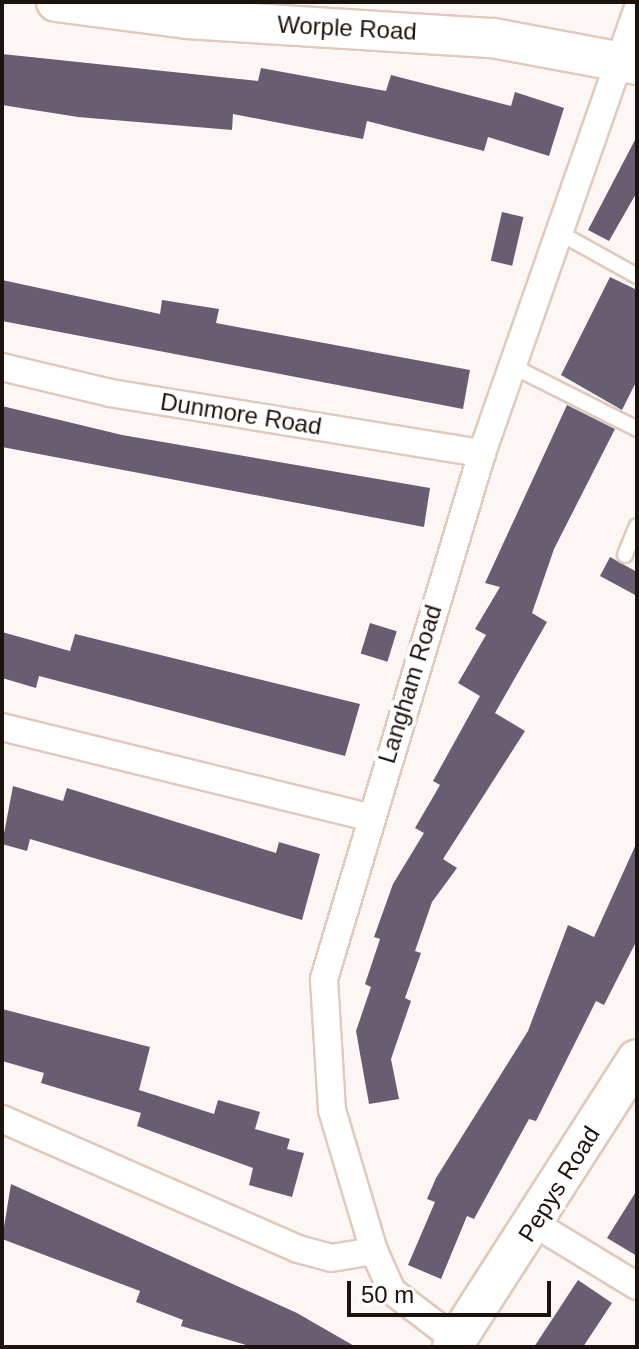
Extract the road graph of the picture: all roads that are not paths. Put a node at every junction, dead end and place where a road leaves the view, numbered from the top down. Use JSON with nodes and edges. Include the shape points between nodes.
{"nodes":[{"id":1,"x":56,"y":2,"type":"edge"},
{"id":2,"x":637,"y":11,"type":"edge"},
{"id":3,"x":626,"y":62,"type":"edge"},
{"id":4,"x":558,"y":232,"type":"junction"},
{"id":5,"x":637,"y":276,"type":"edge"},
{"id":6,"x":512,"y":366,"type":"junction"},
{"id":7,"x":2,"y":367,"type":"edge"},
{"id":8,"x":637,"y":429,"type":"edge"},
{"id":9,"x":482,"y":453,"type":"junction"},
{"id":10,"x":637,"y":526,"type":"edge"},
{"id":11,"x":625,"y":555,"type":"dead end"},
{"id":12,"x":2,"y":727,"type":"edge"},
{"id":13,"x":368,"y":817,"type":"junction"},
{"id":14,"x":637,"y":1059,"type":"edge"},
{"id":15,"x":2,"y":1119,"type":"edge"},
{"id":16,"x":535,"y":1224,"type":"junction"},
{"id":17,"x":374,"y":1251,"type":"junction"},
{"id":18,"x":637,"y":1286,"type":"edge"},
{"id":19,"x":454,"y":1344,"type":"edge"}],
"edges":[{"from":1,"to":3,"type":"main road","name":"Worple Road","via":[[187,19],[493,38]]},
{"from":2,"to":3,"type":"street","name":"Langham Road"},
{"from":3,"to":4,"type":"street","name":"Langham Road"},
{"from":4,"to":5,"type":"lane"},
{"from":4,"to":6,"type":"street","name":"Langham Road"},
{"from":6,"to":8,"type":"lane"},
{"from":6,"to":9,"type":"street","name":"Langham Road"},
{"from":7,"to":9,"type":"street","name":"Dunmore Road","via":[[110,393]]},
{"from":9,"to":13,"type":"street","name":"Langham Road"},
{"from":10,"to":11,"type":"lane"},
{"from":12,"to":13,"type":"street"},
{"from":13,"to":17,"type":"street","name":"Langham Road","via":[[324,979],[321,1023],[332,1110]]},
{"from":14,"to":16,"type":"main road","name":"Pepys Road"},
{"from":15,"to":17,"type":"street","via":[[298,1249],[331,1258]]},
{"from":16,"to":18,"type":"street"},
{"from":16,"to":19,"type":"main road","name":"Pepys Road"},
{"from":17,"to":19,"type":"street","name":"Langham Road","via":[[392,1291]]}]}
